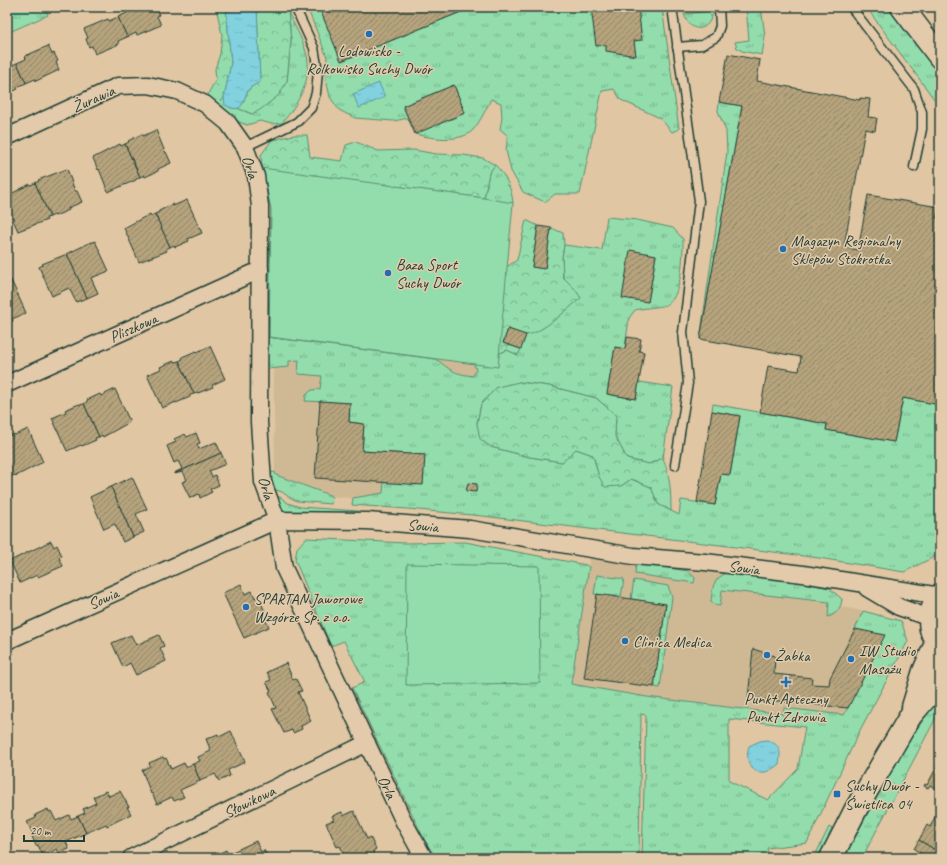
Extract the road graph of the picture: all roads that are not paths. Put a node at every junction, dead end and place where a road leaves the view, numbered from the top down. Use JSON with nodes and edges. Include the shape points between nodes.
{"nodes":[{"id":1,"x":295,"y":7,"type":"edge"},
{"id":2,"x":672,"y":7,"type":"edge"},
{"id":3,"x":719,"y":7,"type":"edge"},
{"id":4,"x":851,"y":7,"type":"edge"},
{"id":5,"x":902,"y":7,"type":"edge"},
{"id":6,"x":677,"y":47,"type":"junction"},
{"id":7,"x":938,"y":47,"type":"edge"},
{"id":8,"x":205,"y":104,"type":"joint"},
{"id":9,"x":7,"y":137,"type":"edge"},
{"id":10,"x":245,"y":147,"type":"junction"},
{"id":11,"x":914,"y":166,"type":"dead end"},
{"id":12,"x":260,"y":270,"type":"junction"},
{"id":13,"x":7,"y":384,"type":"edge"},
{"id":14,"x":675,"y":466,"type":"dead end"},
{"id":15,"x":277,"y":520,"type":"junction"},
{"id":16,"x":860,"y":584,"type":"junction"},
{"id":17,"x":940,"y":595,"type":"edge"},
{"id":18,"x":930,"y":618,"type":"junction"},
{"id":19,"x":7,"y":641,"type":"edge"},
{"id":20,"x":939,"y":643,"type":"edge"},
{"id":21,"x":940,"y":681,"type":"edge"},
{"id":22,"x":911,"y":715,"type":"junction"},
{"id":23,"x":367,"y":743,"type":"junction"},
{"id":24,"x":131,"y":858,"type":"edge"},
{"id":25,"x":424,"y":858,"type":"edge"},
{"id":26,"x":831,"y":858,"type":"edge"}],
"edges":[{"from":1,"to":10,"type":"lane","via":[[314,48],[318,71],[316,93],[311,108],[297,122]]},
{"from":2,"to":6,"type":"lane"},
{"from":3,"to":6,"type":"lane","via":[[720,26],[716,36],[702,45]]},
{"from":4,"to":11,"type":"lane","via":[[914,89],[922,112],[922,130]]},
{"from":5,"to":7,"type":"street"},
{"from":6,"to":14,"type":"lane","via":[[699,201],[683,332],[688,383]]},
{"from":8,"to":9,"type":"street","name":"Żurawia","via":[[177,91],[148,85],[118,86]]},
{"from":8,"to":10,"type":"street","name":"Orla","via":[[228,123]]},
{"from":10,"to":12,"type":"street","name":"Orla","via":[[256,176],[260,206]]},
{"from":12,"to":13,"type":"street","name":"Pliszkowa"},
{"from":12,"to":15,"type":"street","name":"Orla","via":[[259,422],[262,482]]},
{"from":15,"to":16,"type":"street","name":"Sowia","via":[[367,521],[470,529],[633,556],[803,574]]},
{"from":15,"to":19,"type":"street","name":"Sowia"},
{"from":15,"to":23,"type":"street","name":"Orla","via":[[284,568]]},
{"from":16,"to":17,"type":"street","name":"Sowia"},
{"from":16,"to":18,"type":"street","name":"Sowia","via":[[899,606]]},
{"from":17,"to":18,"type":"street","via":[[930,612]]},
{"from":18,"to":20,"type":"street","via":[[932,633]]},
{"from":20,"to":22,"type":"street","via":[[924,671]]},
{"from":21,"to":22,"type":"street"},
{"from":22,"to":26,"type":"street","via":[[856,809]]},
{"from":23,"to":24,"type":"street","name":"Słowikowa"},
{"from":23,"to":25,"type":"street","name":"Orla"}]}
